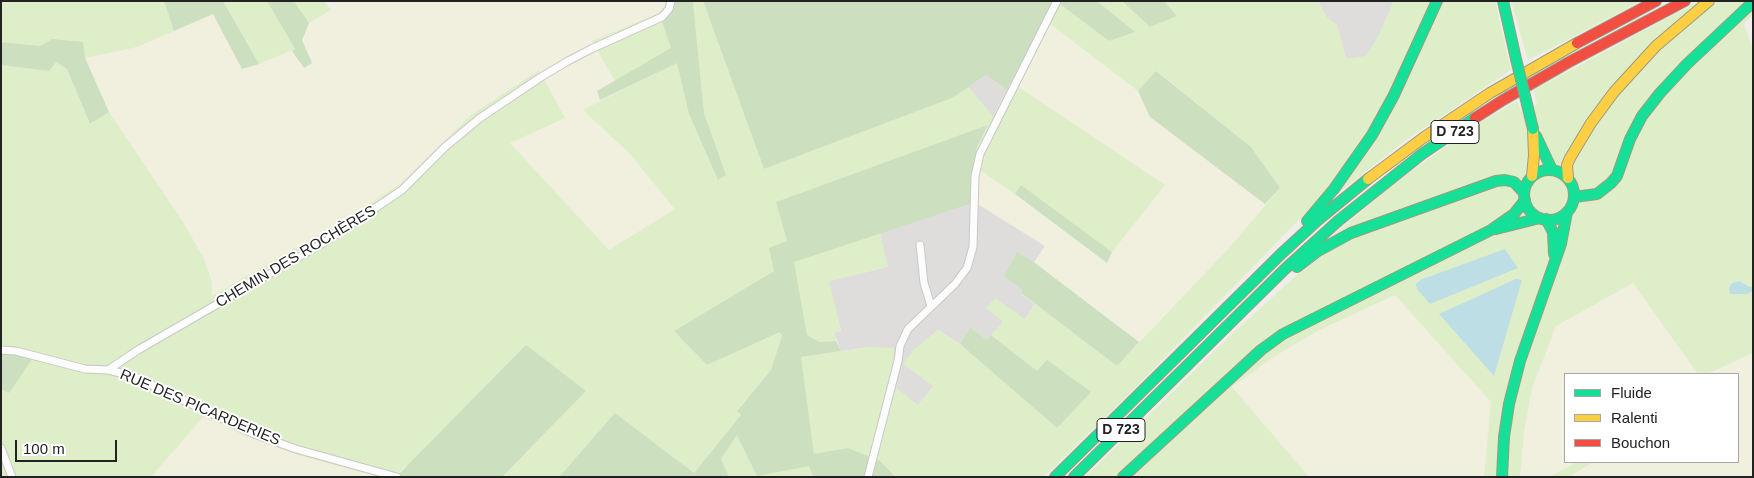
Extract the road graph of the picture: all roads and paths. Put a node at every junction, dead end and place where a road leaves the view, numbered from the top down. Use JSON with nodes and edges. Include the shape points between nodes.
{"nodes":[{"id":1,"x":671,"y":1,"type":"edge"},
{"id":2,"x":1057,"y":1,"type":"edge"},
{"id":3,"x":1438,"y":1,"type":"edge"},
{"id":4,"x":1503,"y":1,"type":"edge"},
{"id":5,"x":1656,"y":1,"type":"edge"},
{"id":6,"x":1685,"y":1,"type":"edge"},
{"id":7,"x":1709,"y":1,"type":"edge"},
{"id":8,"x":1753,"y":2,"type":"edge"},
{"id":9,"x":1533,"y":128,"type":"junction"},
{"id":10,"x":1552,"y":170,"type":"junction"},
{"id":11,"x":1532,"y":176,"type":"junction"},
{"id":12,"x":1568,"y":178,"type":"junction"},
{"id":13,"x":1525,"y":197,"type":"junction"},
{"id":14,"x":1574,"y":197,"type":"junction"},
{"id":15,"x":1567,"y":212,"type":"junction"},
{"id":16,"x":1543,"y":219,"type":"junction"},
{"id":17,"x":1491,"y":230,"type":"junction"},
{"id":18,"x":920,"y":245,"type":"dead end"},
{"id":19,"x":1281,"y":254,"type":"junction"},
{"id":20,"x":1552,"y":265,"type":"junction"},
{"id":21,"x":1252,"y":301,"type":"junction"},
{"id":22,"x":930,"y":306,"type":"junction"},
{"id":23,"x":1,"y":350,"type":"edge"},
{"id":24,"x":108,"y":370,"type":"junction"},
{"id":25,"x":1,"y":448,"type":"edge"},
{"id":26,"x":12,"y":477,"type":"edge"},
{"id":27,"x":397,"y":477,"type":"edge"},
{"id":28,"x":868,"y":477,"type":"edge"},
{"id":29,"x":1055,"y":477,"type":"edge"},
{"id":30,"x":1074,"y":477,"type":"edge"},
{"id":31,"x":1123,"y":477,"type":"edge"},
{"id":32,"x":1502,"y":477,"type":"edge"}],
"edges":[{"from":1,"to":24,"type":"street","name":"CHEMIN DES ROCHÈRES","via":[[662,17],[568,61],[480,118],[402,190],[328,240]]},
{"from":2,"to":22,"type":"street","via":[[980,154],[975,176],[973,247],[967,268],[955,284]]},
{"from":3,"to":19,"type":"main road","via":[[1372,135],[1324,202],[1286,242]]},
{"from":4,"to":9,"type":"main road","bridge":true},
{"from":5,"to":19,"type":"main road","number":"D 723","via":[[1548,59],[1444,123],[1371,177]]},
{"from":6,"to":21,"type":"main road","number":"D 723","via":[[1547,74],[1445,138],[1338,221]]},
{"from":7,"to":12,"type":"main road","via":[[1656,46],[1614,92],[1572,153]]},
{"from":8,"to":14,"type":"main road","via":[[1660,93],[1642,116],[1611,183],[1597,194]]},
{"from":9,"to":10,"type":"main road"},
{"from":9,"to":11,"type":"main road"},
{"from":10,"to":11,"type":"main road"},
{"from":10,"to":12,"type":"main road"},
{"from":11,"to":13,"type":"main road"},
{"from":12,"to":14,"type":"main road"},
{"from":13,"to":16,"type":"main road","via":[[1533,214]]},
{"from":13,"to":17,"type":"main road","via":[[1514,214]]},
{"from":13,"to":21,"type":"main road","via":[[1514,182],[1496,180],[1351,233],[1318,251],[1266,296]]},
{"from":14,"to":15,"type":"main road"},
{"from":15,"to":16,"type":"main road","via":[[1554,219]]},
{"from":15,"to":20,"type":"main road","via":[[1561,244]]},
{"from":16,"to":17,"type":"main road"},
{"from":16,"to":20,"type":"main road","via":[[1553,232]]},
{"from":17,"to":31,"type":"main road","via":[[1284,334],[1261,350]]},
{"from":18,"to":22,"type":"street"},
{"from":19,"to":29,"type":"main road","number":"D 723"},
{"from":20,"to":32,"type":"main road","via":[[1509,404]]},
{"from":21,"to":30,"type":"main road","number":"D 723"},
{"from":22,"to":28,"type":"street","via":[[908,329],[900,346]]},
{"from":23,"to":24,"type":"street","name":"RUE DES PICARDERIES","via":[[85,369]]},
{"from":24,"to":27,"type":"street","name":"RUE DES PICARDERIES","via":[[133,376],[254,434]]},
{"from":25,"to":26,"type":"street"}]}
